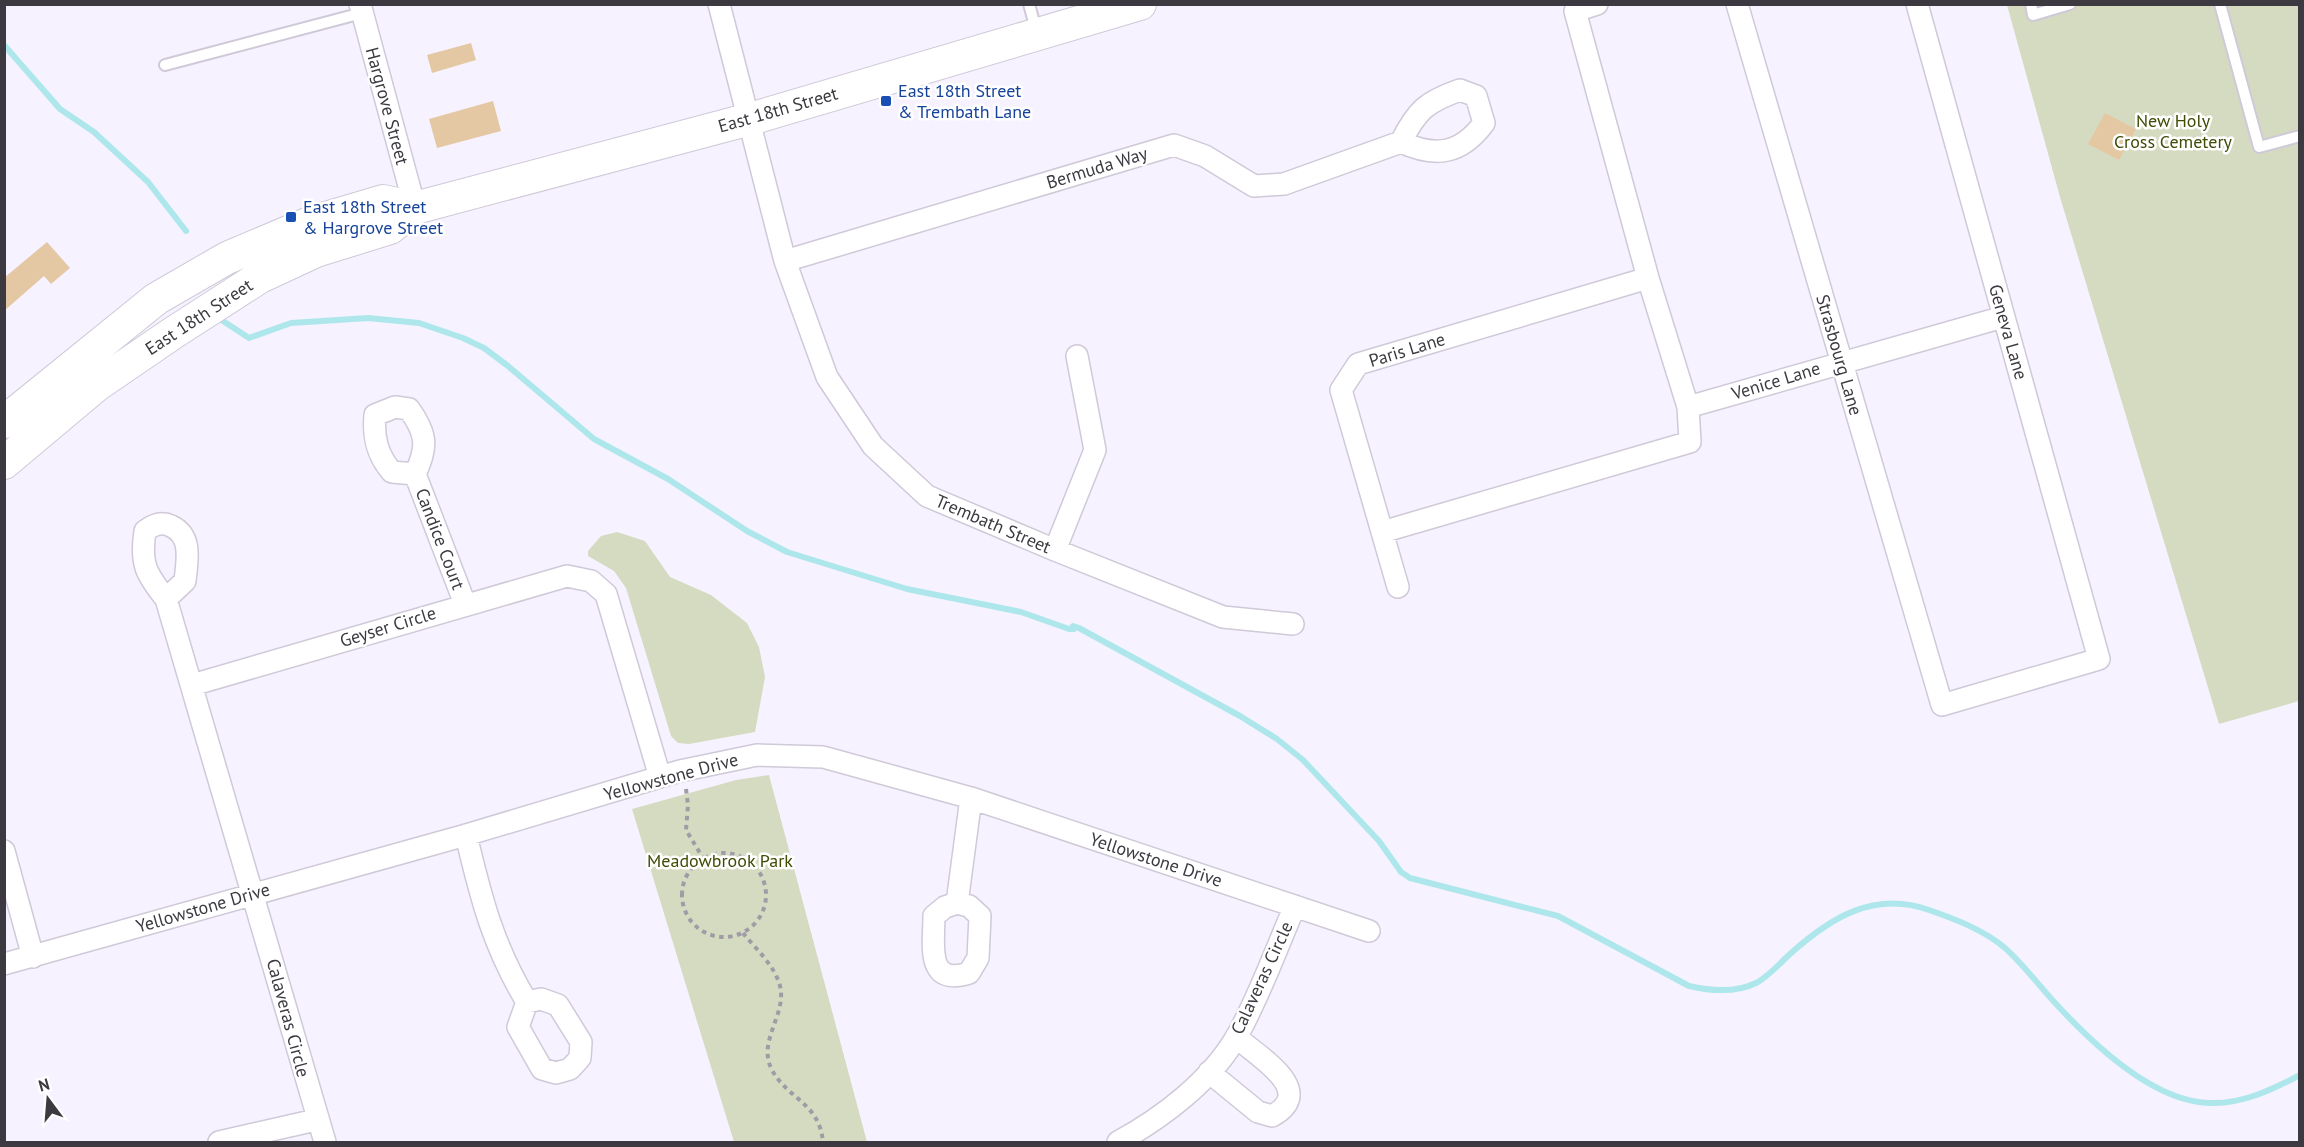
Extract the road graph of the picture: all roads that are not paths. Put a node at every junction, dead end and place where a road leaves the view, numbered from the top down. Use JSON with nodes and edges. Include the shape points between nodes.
{"nodes":[{"id":1,"x":719,"y":4,"type":"edge"},
{"id":2,"x":1029,"y":4,"type":"edge"},
{"id":3,"x":1140,"y":4,"type":"edge"},
{"id":4,"x":1597,"y":4,"type":"edge"},
{"id":5,"x":1737,"y":4,"type":"edge"},
{"id":6,"x":1917,"y":4,"type":"edge"},
{"id":7,"x":2031,"y":4,"type":"edge"},
{"id":8,"x":2070,"y":4,"type":"edge"},
{"id":9,"x":2220,"y":4,"type":"edge"},
{"id":10,"x":361,"y":9,"type":"edge"},
{"id":11,"x":1037,"y":34,"type":"junction"},
{"id":12,"x":165,"y":65,"type":"dead end"},
{"id":13,"x":750,"y":119,"type":"junction"},
{"id":14,"x":2300,"y":136,"type":"edge"},
{"id":15,"x":1401,"y":142,"type":"dead end"},
{"id":16,"x":415,"y":208,"type":"junction"},
{"id":17,"x":784,"y":261,"type":"junction"},
{"id":18,"x":1648,"y":278,"type":"junction"},
{"id":19,"x":2003,"y":317,"type":"junction"},
{"id":20,"x":1077,"y":356,"type":"dead end"},
{"id":21,"x":1841,"y":361,"type":"junction"},
{"id":22,"x":1688,"y":407,"type":"junction"},
{"id":23,"x":4,"y":422,"type":"edge"},
{"id":24,"x":4,"y":463,"type":"edge"},
{"id":25,"x":415,"y":474,"type":"dead end"},
{"id":26,"x":1382,"y":532,"type":"junction"},
{"id":27,"x":1055,"y":550,"type":"junction"},
{"id":28,"x":1398,"y":587,"type":"dead end"},
{"id":29,"x":166,"y":599,"type":"dead end"},
{"id":30,"x":465,"y":604,"type":"junction"},
{"id":31,"x":1293,"y":624,"type":"dead end"},
{"id":32,"x":192,"y":685,"type":"junction"},
{"id":33,"x":1942,"y":705,"type":"joint"},
{"id":34,"x":670,"y":774,"type":"junction"},
{"id":35,"x":971,"y":798,"type":"junction"},
{"id":36,"x":466,"y":835,"type":"junction"},
{"id":37,"x":4,"y":851,"type":"edge"},
{"id":38,"x":254,"y":893,"type":"junction"},
{"id":39,"x":957,"y":903,"type":"dead end"},
{"id":40,"x":1295,"y":906,"type":"junction"},
{"id":41,"x":1369,"y":932,"type":"dead end"},
{"id":42,"x":33,"y":957,"type":"junction"},
{"id":43,"x":4,"y":964,"type":"edge"},
{"id":44,"x":527,"y":1002,"type":"dead end"},
{"id":45,"x":1236,"y":1037,"type":"junction"},
{"id":46,"x":1209,"y":1072,"type":"junction"},
{"id":47,"x":316,"y":1120,"type":"junction"},
{"id":48,"x":219,"y":1143,"type":"edge"},
{"id":49,"x":325,"y":1143,"type":"edge"},
{"id":50,"x":1118,"y":1143,"type":"edge"}],
"edges":[{"from":1,"to":13,"type":"street","name":"Trembath Street"},
{"from":2,"to":11,"type":"lane"},
{"from":3,"to":11,"type":"main road","name":"East 18th Street"},
{"from":4,"to":18,"type":"street","via":[[1575,11]]},
{"from":5,"to":21,"type":"street","name":"Strasbourg Lane"},
{"from":6,"to":19,"type":"street","name":"Geneva Lane"},
{"from":7,"to":8,"type":"lane","via":[[2033,15]]},
{"from":9,"to":14,"type":"lane","via":[[2259,147]]},
{"from":10,"to":12,"type":"lane"},
{"from":10,"to":16,"type":"street","name":"Hargrove Street"},
{"from":11,"to":13,"type":"main road","name":"East 18th Street"},
{"from":13,"to":16,"type":"main road","name":"East 18th Street"},
{"from":13,"to":17,"type":"street","name":"Trembath Street"},
{"from":15,"to":17,"type":"street","name":"Bermuda Way","via":[[1284,184],[1254,186],[1205,156],[1174,145]]},
{"from":16,"to":23,"type":"main road","name":"East 18th Street","via":[[383,201],[312,222],[227,258],[156,299]]},
{"from":16,"to":24,"type":"main road","name":"East 18th Street","via":[[390,228],[316,251],[260,277],[97,385]]},
{"from":17,"to":27,"type":"street","name":"Trembath Street","via":[[826,377],[873,446],[927,496]]},
{"from":18,"to":22,"type":"street"},
{"from":18,"to":26,"type":"street","name":"Paris Lane","via":[[1358,364],[1341,390]]},
{"from":19,"to":21,"type":"street","name":"Venice Lane"},
{"from":19,"to":33,"type":"street","name":"Geneva Lane","via":[[2099,659]]},
{"from":20,"to":27,"type":"street","via":[[1095,450]]},
{"from":21,"to":22,"type":"street","name":"Venice Lane"},
{"from":21,"to":33,"type":"street","name":"Strasbourg Lane"},
{"from":22,"to":26,"type":"street","via":[[1690,442]]},
{"from":25,"to":30,"type":"street","name":"Candice Court"},
{"from":26,"to":28,"type":"street","name":"Paris Lane"},
{"from":27,"to":31,"type":"street","name":"Trembath Street","via":[[1223,617]]},
{"from":29,"to":32,"type":"street"},
{"from":30,"to":32,"type":"street","name":"Geyser Circle"},
{"from":30,"to":34,"type":"street","name":"Geyser Circle","via":[[567,576],[591,581],[606,594]]},
{"from":32,"to":38,"type":"street"},
{"from":34,"to":35,"type":"street","name":"Yellowstone Drive","via":[[757,755],[823,757]]},
{"from":34,"to":36,"type":"street","name":"Yellowstone Drive"},
{"from":35,"to":39,"type":"street"},
{"from":35,"to":40,"type":"street","name":"Yellowstone Drive"},
{"from":36,"to":38,"type":"street","name":"Yellowstone Drive"},
{"from":36,"to":44,"type":"street","via":[[487,920],[508,971]]},
{"from":37,"to":42,"type":"street"},
{"from":38,"to":42,"type":"street","name":"Yellowstone Drive"},
{"from":38,"to":47,"type":"street","name":"Calaveras Circle"},
{"from":40,"to":41,"type":"street","name":"Yellowstone Drive"},
{"from":40,"to":45,"type":"street","name":"Calaveras Circle"},
{"from":42,"to":43,"type":"street","name":"Yellowstone Drive"},
{"from":45,"to":46,"type":"street","name":"Calaveras Circle"},
{"from":45,"to":46,"type":"street","via":[[1287,1081],[1290,1100],[1285,1109],[1272,1116],[1258,1112]]},
{"from":46,"to":50,"type":"street","name":"Calaveras Circle","via":[[1142,1129]]},
{"from":47,"to":48,"type":"street"},
{"from":47,"to":49,"type":"street","name":"Calaveras Circle"}]}
